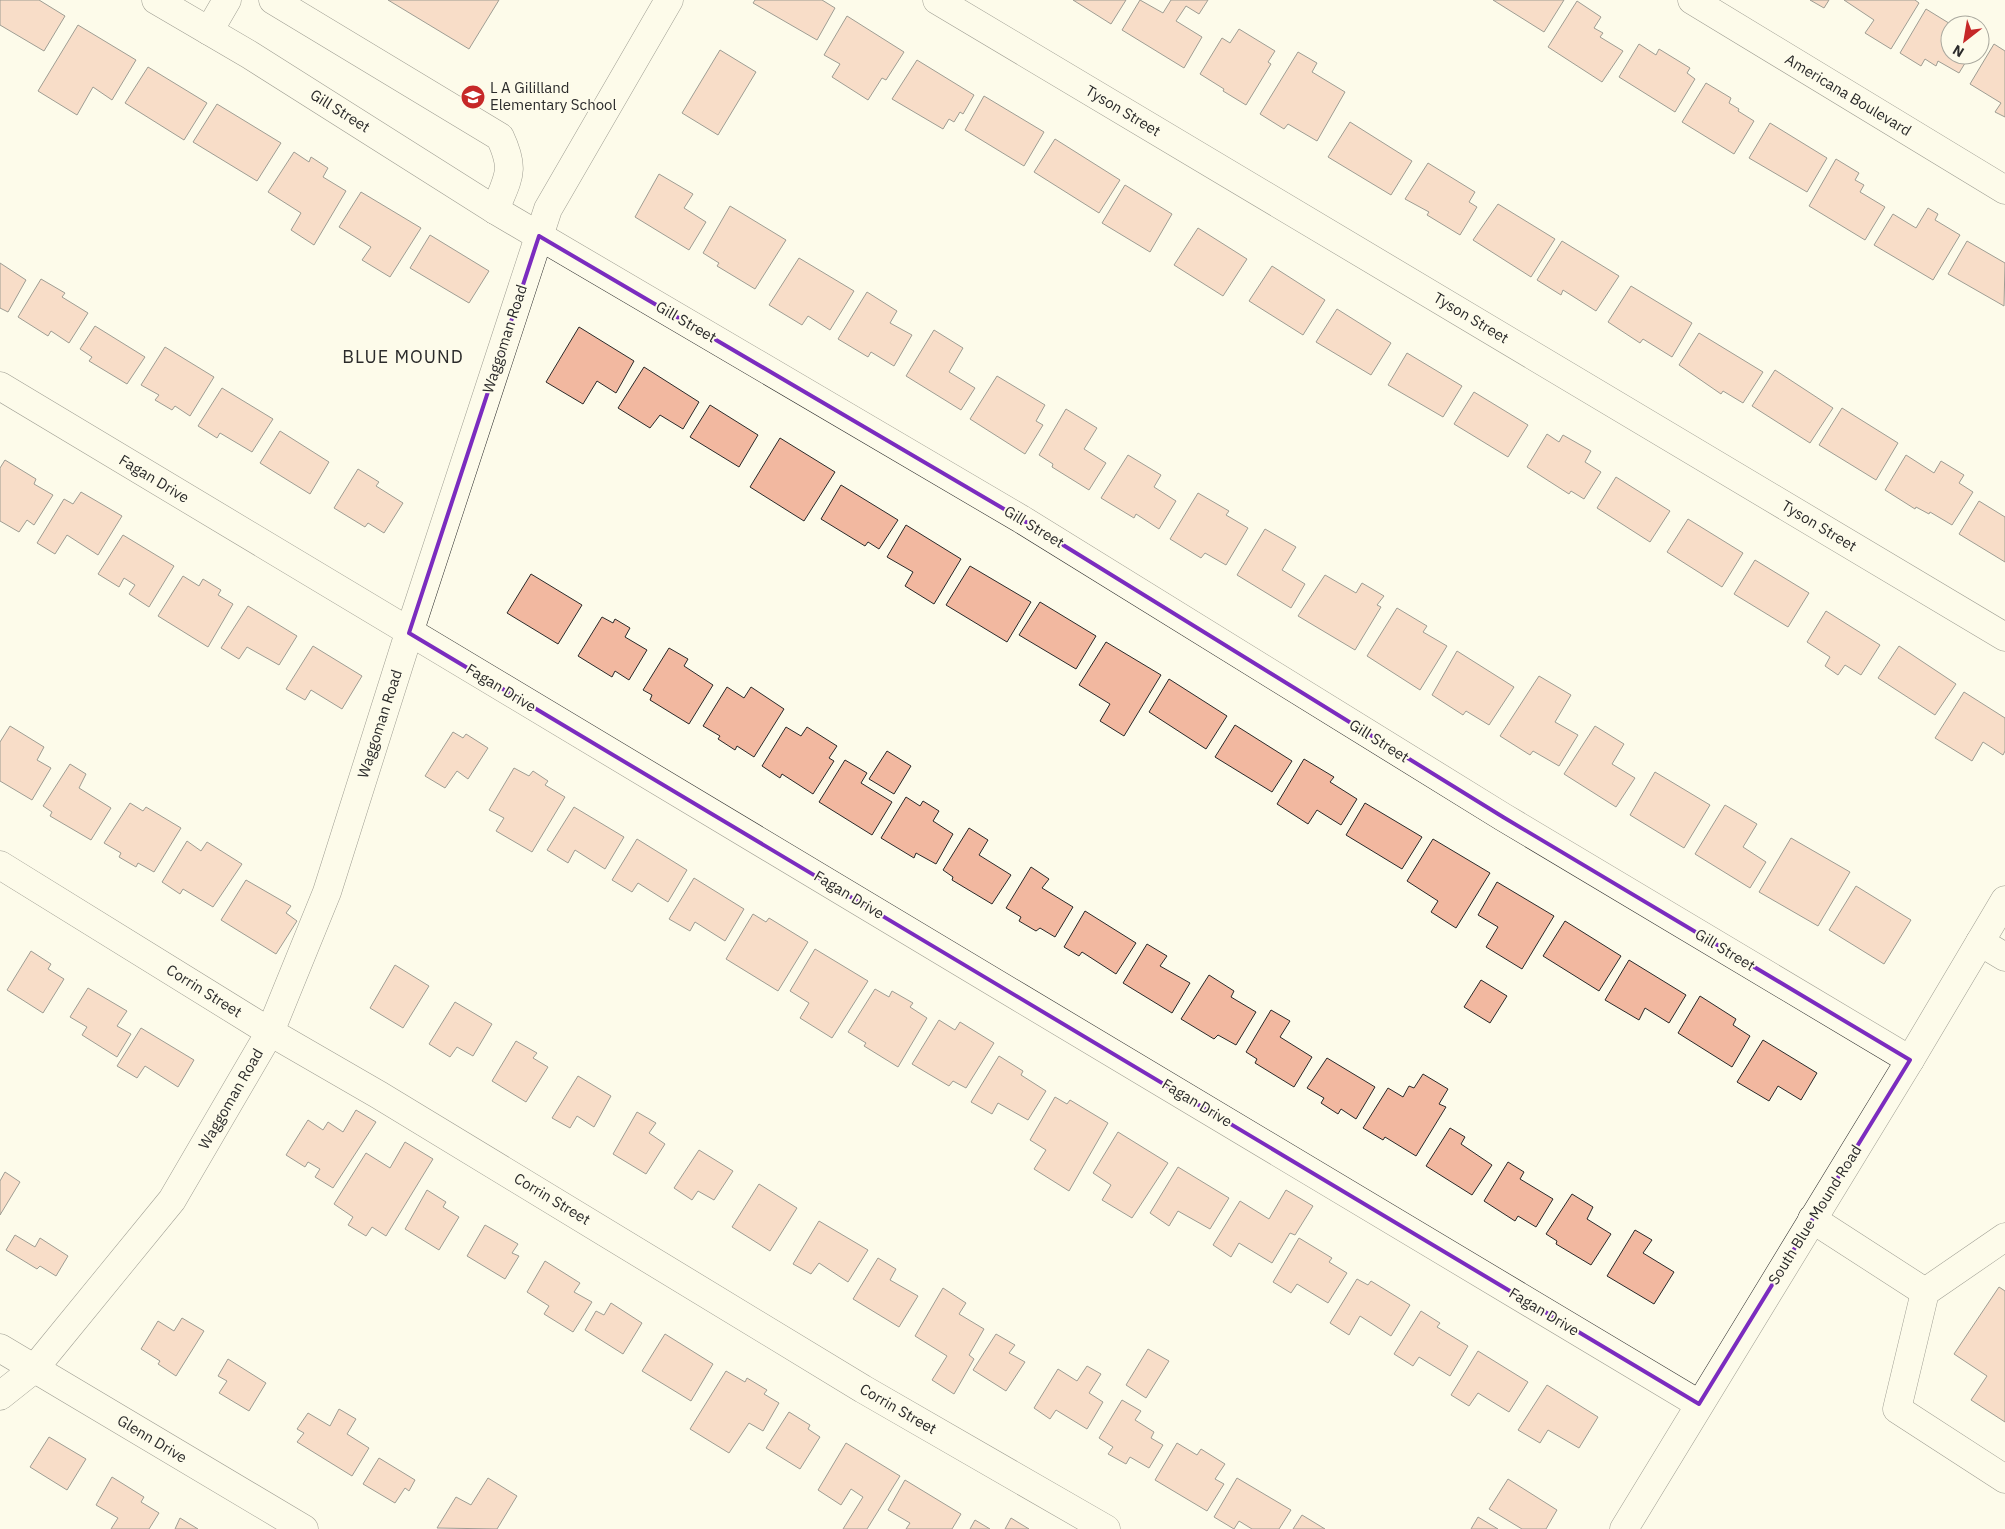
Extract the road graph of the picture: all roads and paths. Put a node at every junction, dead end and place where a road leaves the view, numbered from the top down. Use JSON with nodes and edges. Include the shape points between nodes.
{"nodes":[{"id":1,"x":156,"y":0,"type":"edge"},
{"id":2,"x":227,"y":0,"type":"edge"},
{"id":3,"x":273,"y":0,"type":"edge"},
{"id":4,"x":669,"y":0,"type":"edge"},
{"id":5,"x":937,"y":0,"type":"edge"},
{"id":6,"x":1692,"y":0,"type":"edge"},
{"id":7,"x":209,"y":31,"type":"junction"},
{"id":8,"x":2005,"y":190,"type":"edge"},
{"id":9,"x":495,"y":210,"type":"junction"},
{"id":10,"x":539,"y":236,"type":"junction"},
{"id":11,"x":0,"y":386,"type":"edge"},
{"id":12,"x":409,"y":634,"type":"junction"},
{"id":13,"x":2005,"y":637,"type":"edge"},
{"id":14,"x":0,"y":865,"type":"edge"},
{"id":15,"x":2005,"y":900,"type":"edge"},
{"id":16,"x":1980,"y":942,"type":"junction"},
{"id":17,"x":2005,"y":957,"type":"edge"},
{"id":18,"x":270,"y":1032,"type":"junction"},
{"id":19,"x":1910,"y":1060,"type":"junction"},
{"id":20,"x":1812,"y":1219,"type":"junction"},
{"id":21,"x":2005,"y":1237,"type":"edge"},
{"id":22,"x":1925,"y":1292,"type":"junction"},
{"id":23,"x":0,"y":1348,"type":"edge"},
{"id":24,"x":34,"y":1369,"type":"junction"},
{"id":25,"x":0,"y":1396,"type":"edge"},
{"id":26,"x":1699,"y":1404,"type":"junction"},
{"id":27,"x":2005,"y":1478,"type":"edge"},
{"id":28,"x":304,"y":1529,"type":"edge"},
{"id":29,"x":1106,"y":1529,"type":"edge"},
{"id":30,"x":1624,"y":1529,"type":"edge"}],
"edges":[{"from":1,"to":7,"type":"street","name":"Gill Street"},
{"from":2,"to":7,"type":"street"},
{"from":3,"to":9,"type":"street","via":[[500,137],[509,155],[510,174]]},
{"from":4,"to":10,"type":"street","name":"Waggoman Road","via":[[548,209]]},
{"from":5,"to":13,"type":"street","name":"Tyson Street"},
{"from":6,"to":8,"type":"street","name":"Americana Boulevard"},
{"from":7,"to":9,"type":"street","name":"Gill Street"},
{"from":9,"to":10,"type":"street","name":"Gill Street"},
{"from":10,"to":12,"type":"street","name":"Waggoman Road"},
{"from":10,"to":19,"type":"street","name":"Gill Street","via":[[1021,519],[1502,817]]},
{"from":11,"to":12,"type":"street","name":"Fagan Drive"},
{"from":12,"to":18,"type":"street","name":"Waggoman Road","via":[[327,892]]},
{"from":12,"to":26,"type":"street","name":"Fagan Drive"},
{"from":14,"to":18,"type":"street","name":"Corrin Street"},
{"from":15,"to":16,"type":"street","name":"South Blue Mound Road"},
{"from":16,"to":17,"type":"street"},
{"from":16,"to":19,"type":"street","name":"South Blue Mound Road"},
{"from":18,"to":24,"type":"street","name":"Waggoman Road","via":[[172,1200]]},
{"from":18,"to":29,"type":"street","name":"Corrin Street","via":[[864,1389]]},
{"from":19,"to":20,"type":"street","name":"South Blue Mound Road"},
{"from":20,"to":22,"type":"street"},
{"from":20,"to":26,"type":"street","name":"South Blue Mound Road"},
{"from":21,"to":22,"type":"street"},
{"from":22,"to":27,"type":"street","via":[[1898,1409]]},
{"from":23,"to":24,"type":"street","name":"Glenn Drive"},
{"from":24,"to":25,"type":"street","name":"Waggoman Road"},
{"from":24,"to":28,"type":"street","name":"Glenn Drive"},
{"from":26,"to":30,"type":"street","name":"South Blue Mound Road"}]}
